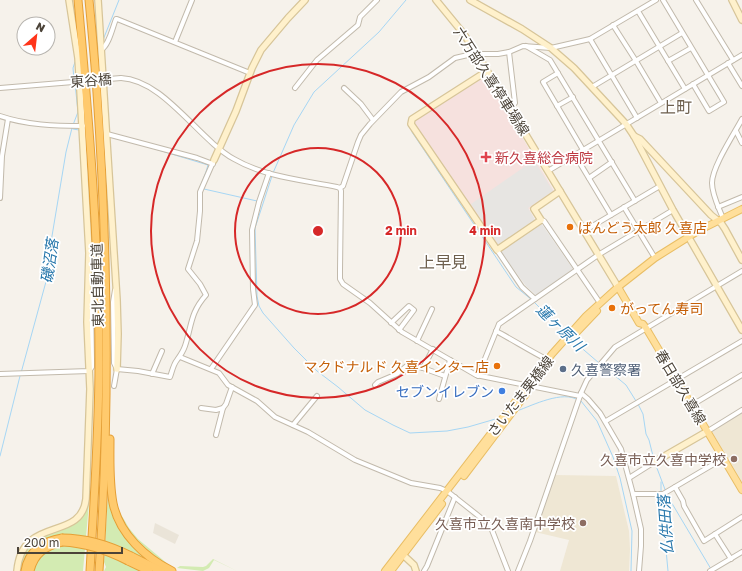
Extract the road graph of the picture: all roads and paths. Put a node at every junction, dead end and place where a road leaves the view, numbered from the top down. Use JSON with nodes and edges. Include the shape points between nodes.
{"nodes":[{"id":1,"x":69,"y":0,"type":"edge"},
{"id":2,"x":78,"y":0,"type":"edge"},
{"id":3,"x":89,"y":0,"type":"edge"},
{"id":4,"x":98,"y":0,"type":"edge"},
{"id":5,"x":192,"y":0,"type":"edge"},
{"id":6,"x":305,"y":0,"type":"edge"},
{"id":7,"x":377,"y":0,"type":"edge"},
{"id":8,"x":436,"y":0,"type":"edge"},
{"id":9,"x":470,"y":0,"type":"edge"},
{"id":10,"x":656,"y":0,"type":"edge"},
{"id":11,"x":663,"y":0,"type":"edge"},
{"id":12,"x":696,"y":0,"type":"edge"},
{"id":13,"x":732,"y":0,"type":"edge"},
{"id":14,"x":638,"y":11,"type":"junction"},
{"id":15,"x":742,"y":20,"type":"edge"},
{"id":16,"x":613,"y":25,"type":"junction"},
{"id":17,"x":682,"y":33,"type":"junction"},
{"id":18,"x":590,"y":39,"type":"junction"},
{"id":19,"x":175,"y":42,"type":"junction"},
{"id":20,"x":525,"y":46,"type":"junction"},
{"id":21,"x":551,"y":48,"type":"junction"},
{"id":22,"x":660,"y":48,"type":"junction"},
{"id":23,"x":691,"y":48,"type":"junction"},
{"id":24,"x":101,"y":50,"type":"junction"},
{"id":25,"x":508,"y":52,"type":"junction"},
{"id":26,"x":477,"y":54,"type":"junction"},
{"id":27,"x":742,"y":55,"type":"edge"},
{"id":28,"x":636,"y":61,"type":"junction"},
{"id":29,"x":668,"y":61,"type":"junction"},
{"id":30,"x":730,"y":62,"type":"junction"},
{"id":31,"x":487,"y":71,"type":"junction"},
{"id":32,"x":250,"y":73,"type":"junction"},
{"id":33,"x":558,"y":73,"type":"junction"},
{"id":34,"x":612,"y":75,"type":"junction"},
{"id":35,"x":708,"y":75,"type":"junction"},
{"id":36,"x":693,"y":84,"type":"junction"},
{"id":37,"x":742,"y":86,"type":"edge"},
{"id":38,"x":592,"y":87,"type":"junction"},
{"id":39,"x":0,"y":88,"type":"edge"},
{"id":40,"x":295,"y":88,"type":"dead end"},
{"id":41,"x":344,"y":88,"type":"dead end"},
{"id":42,"x":685,"y":89,"type":"junction"},
{"id":43,"x":573,"y":97,"type":"junction"},
{"id":44,"x":661,"y":103,"type":"junction"},
{"id":45,"x":557,"y":106,"type":"junction"},
{"id":46,"x":511,"y":108,"type":"junction"},
{"id":47,"x":0,"y":116,"type":"edge"},
{"id":48,"x":637,"y":118,"type":"junction"},
{"id":49,"x":8,"y":119,"type":"junction"},
{"id":50,"x":374,"y":120,"type":"junction"},
{"id":51,"x":741,"y":121,"type":"edge"},
{"id":52,"x":626,"y":124,"type":"junction"},
{"id":53,"x":83,"y":126,"type":"junction"},
{"id":54,"x":736,"y":131,"type":"junction"},
{"id":55,"x":107,"y":134,"type":"junction"},
{"id":56,"x":634,"y":136,"type":"junction"},
{"id":57,"x":598,"y":141,"type":"junction"},
{"id":58,"x":742,"y":143,"type":"edge"},
{"id":59,"x":220,"y":149,"type":"junction"},
{"id":60,"x":582,"y":150,"type":"junction"},
{"id":61,"x":575,"y":155,"type":"junction"},
{"id":62,"x":214,"y":162,"type":"junction"},
{"id":63,"x":612,"y":162,"type":"junction"},
{"id":64,"x":548,"y":171,"type":"junction"},
{"id":65,"x":271,"y":174,"type":"junction"},
{"id":66,"x":589,"y":178,"type":"junction"},
{"id":67,"x":660,"y":186,"type":"junction"},
{"id":68,"x":340,"y":188,"type":"junction"},
{"id":69,"x":560,"y":191,"type":"junction"},
{"id":70,"x":742,"y":197,"type":"edge"},
{"id":71,"x":0,"y":198,"type":"edge"},
{"id":72,"x":635,"y":200,"type":"junction"},
{"id":73,"x":624,"y":207,"type":"junction"},
{"id":74,"x":718,"y":207,"type":"junction"},
{"id":75,"x":742,"y":209,"type":"edge"},
{"id":76,"x":673,"y":210,"type":"junction"},
{"id":77,"x":742,"y":213,"type":"edge"},
{"id":78,"x":611,"y":215,"type":"junction"},
{"id":79,"x":541,"y":220,"type":"junction"},
{"id":80,"x":720,"y":221,"type":"junction"},
{"id":81,"x":584,"y":231,"type":"junction"},
{"id":82,"x":639,"y":231,"type":"junction"},
{"id":83,"x":689,"y":239,"type":"junction"},
{"id":84,"x":497,"y":250,"type":"junction"},
{"id":85,"x":598,"y":255,"type":"junction"},
{"id":86,"x":655,"y":258,"type":"junction"},
{"id":87,"x":742,"y":260,"type":"edge"},
{"id":88,"x":577,"y":269,"type":"junction"},
{"id":89,"x":742,"y":271,"type":"edge"},
{"id":90,"x":716,"y":286,"type":"junction"},
{"id":91,"x":619,"y":289,"type":"junction"},
{"id":92,"x":533,"y":300,"type":"junction"},
{"id":93,"x":600,"y":302,"type":"junction"},
{"id":94,"x":432,"y":309,"type":"dead end"},
{"id":95,"x":391,"y":323,"type":"junction"},
{"id":96,"x":646,"y":328,"type":"junction"},
{"id":97,"x":399,"y":330,"type":"junction"},
{"id":98,"x":742,"y":330,"type":"edge"},
{"id":99,"x":496,"y":331,"type":"junction"},
{"id":100,"x":417,"y":340,"type":"junction"},
{"id":101,"x":742,"y":341,"type":"edge"},
{"id":102,"x":432,"y":349,"type":"junction"},
{"id":103,"x":162,"y":351,"type":"dead end"},
{"id":104,"x":180,"y":357,"type":"junction"},
{"id":105,"x":450,"y":360,"type":"junction"},
{"id":106,"x":548,"y":360,"type":"junction"},
{"id":107,"x":423,"y":368,"type":"junction"},
{"id":108,"x":117,"y":369,"type":"junction"},
{"id":109,"x":211,"y":369,"type":"junction"},
{"id":110,"x":89,"y":371,"type":"junction"},
{"id":111,"x":0,"y":374,"type":"edge"},
{"id":112,"x":152,"y":374,"type":"junction"},
{"id":113,"x":742,"y":375,"type":"edge"},
{"id":114,"x":445,"y":376,"type":"junction"},
{"id":115,"x":478,"y":376,"type":"junction"},
{"id":116,"x":107,"y":380,"type":"junction"},
{"id":117,"x":677,"y":380,"type":"junction"},
{"id":118,"x":375,"y":385,"type":"dead end"},
{"id":119,"x":114,"y":386,"type":"dead end"},
{"id":120,"x":530,"y":386,"type":"junction"},
{"id":121,"x":232,"y":387,"type":"junction"},
{"id":122,"x":581,"y":394,"type":"junction"},
{"id":123,"x":317,"y":396,"type":"dead end"},
{"id":124,"x":439,"y":399,"type":"dead end"},
{"id":125,"x":692,"y":405,"type":"junction"},
{"id":126,"x":201,"y":408,"type":"dead end"},
{"id":127,"x":223,"y":408,"type":"junction"},
{"id":128,"x":742,"y":410,"type":"edge"},
{"id":129,"x":606,"y":421,"type":"junction"},
{"id":130,"x":294,"y":425,"type":"junction"},
{"id":131,"x":708,"y":431,"type":"junction"},
{"id":132,"x":216,"y":435,"type":"dead end"},
{"id":133,"x":724,"y":458,"type":"junction"},
{"id":134,"x":656,"y":462,"type":"joint"},
{"id":135,"x":96,"y":475,"type":"junction"},
{"id":136,"x":629,"y":478,"type":"junction"},
{"id":137,"x":675,"y":487,"type":"junction"},
{"id":138,"x":742,"y":490,"type":"edge"},
{"id":139,"x":450,"y":494,"type":"junction"},
{"id":140,"x":633,"y":494,"type":"junction"},
{"id":141,"x":742,"y":517,"type":"edge"},
{"id":142,"x":715,"y":534,"type":"junction"},
{"id":143,"x":62,"y":540,"type":"junction"},
{"id":144,"x":742,"y":552,"type":"edge"},
{"id":145,"x":401,"y":554,"type":"junction"},
{"id":146,"x":129,"y":558,"type":"junction"},
{"id":147,"x":731,"y":558,"type":"junction"},
{"id":148,"x":17,"y":571,"type":"edge"},
{"id":149,"x":25,"y":571,"type":"edge"},
{"id":150,"x":30,"y":571,"type":"edge"},
{"id":151,"x":86,"y":571,"type":"edge"},
{"id":152,"x":90,"y":571,"type":"edge"},
{"id":153,"x":99,"y":571,"type":"edge"},
{"id":154,"x":149,"y":571,"type":"edge"},
{"id":155,"x":161,"y":571,"type":"edge"},
{"id":156,"x":172,"y":571,"type":"edge"},
{"id":157,"x":385,"y":571,"type":"edge"},
{"id":158,"x":391,"y":571,"type":"edge"},
{"id":159,"x":416,"y":571,"type":"edge"},
{"id":160,"x":424,"y":571,"type":"edge"},
{"id":161,"x":508,"y":571,"type":"edge"},
{"id":162,"x":518,"y":571,"type":"edge"},
{"id":163,"x":639,"y":571,"type":"edge"},
{"id":164,"x":710,"y":571,"type":"edge"}],
"edges":[{"from":1,"to":53,"type":"street","via":[[78,58]]},
{"from":2,"to":135,"type":"highway","name":"東北自動車道","via":[[90,127],[96,250],[99,361]]},
{"from":3,"to":116,"type":"highway","name":"東北自動車道","via":[[102,167]]},
{"from":4,"to":24,"type":"street"},
{"from":5,"to":19,"type":"street"},
{"from":6,"to":32,"type":"street","via":[[261,50]]},
{"from":7,"to":40,"type":"street","via":[[360,17],[358,25],[317,60]]},
{"from":8,"to":26,"type":"street","name":"六万部久喜停車場線"},
{"from":9,"to":21,"type":"street"},
{"from":10,"to":14,"type":"street"},
{"from":11,"to":17,"type":"street"},
{"from":12,"to":30,"type":"street"},
{"from":13,"to":15,"type":"street"},
{"from":14,"to":16,"type":"street"},
{"from":14,"to":22,"type":"street"},
{"from":16,"to":18,"type":"street"},
{"from":16,"to":28,"type":"street"},
{"from":17,"to":22,"type":"street"},
{"from":17,"to":23,"type":"street"},
{"from":18,"to":21,"type":"street"},
{"from":18,"to":34,"type":"street"},
{"from":19,"to":24,"type":"street","via":[[116,19],[107,43]]},
{"from":19,"to":32,"type":"street"},
{"from":20,"to":21,"type":"street"},
{"from":20,"to":25,"type":"street"},
{"from":20,"to":33,"type":"street","via":[[550,60]]},
{"from":21,"to":38,"type":"street"},
{"from":22,"to":28,"type":"street"},
{"from":22,"to":29,"type":"street"},
{"from":23,"to":29,"type":"street"},
{"from":23,"to":35,"type":"street"},
{"from":24,"to":55,"type":"street"},
{"from":25,"to":26,"type":"street"},
{"from":25,"to":46,"type":"street","via":[[515,103]]},
{"from":26,"to":31,"type":"street","name":"六万部久喜停車場線"},
{"from":26,"to":50,"type":"street","via":[[455,58],[429,77],[401,92]]},
{"from":27,"to":30,"type":"street"},
{"from":28,"to":34,"type":"street"},
{"from":28,"to":44,"type":"street"},
{"from":29,"to":42,"type":"street"},
{"from":30,"to":35,"type":"street"},
{"from":30,"to":37,"type":"street"},
{"from":31,"to":46,"type":"street","name":"六万部久喜停車場線"},
{"from":31,"to":84,"type":"street","via":[[411,122]]},
{"from":32,"to":59,"type":"street"},
{"from":33,"to":43,"type":"street"},
{"from":33,"to":45,"type":"street","via":[[543,82]]},
{"from":34,"to":38,"type":"street"},
{"from":34,"to":48,"type":"street"},
{"from":35,"to":36,"type":"street"},
{"from":35,"to":36,"type":"street","via":[[724,102],[710,111]]},
{"from":36,"to":42,"type":"street"},
{"from":38,"to":52,"type":"street"},
{"from":39,"to":59,"type":"street","name":"東谷橋","bridge":true,"via":[[121,78],[135,80],[150,87]]},
{"from":41,"to":50,"type":"street"},
{"from":42,"to":44,"type":"street"},
{"from":43,"to":45,"type":"street"},
{"from":43,"to":57,"type":"street"},
{"from":44,"to":48,"type":"street"},
{"from":45,"to":60,"type":"street"},
{"from":46,"to":64,"type":"street","name":"六万部久喜停車場線"},
{"from":47,"to":49,"type":"street"},
{"from":48,"to":52,"type":"street"},
{"from":49,"to":53,"type":"street","via":[[38,124]]},
{"from":49,"to":71,"type":"street","via":[[2,156]]},
{"from":50,"to":68,"type":"street","via":[[361,135],[343,186]]},
{"from":51,"to":54,"type":"street"},
{"from":52,"to":56,"type":"street"},
{"from":52,"to":57,"type":"street"},
{"from":53,"to":110,"type":"street","via":[[89,253]]},
{"from":54,"to":58,"type":"street"},
{"from":54,"to":74,"type":"street","via":[[713,179]]},
{"from":55,"to":62,"type":"street"},
{"from":55,"to":108,"type":"street","via":[[118,313]]},
{"from":56,"to":67,"type":"street"},
{"from":56,"to":80,"type":"street","via":[[640,139]]},
{"from":57,"to":60,"type":"street"},
{"from":57,"to":63,"type":"street"},
{"from":59,"to":62,"type":"street"},
{"from":59,"to":65,"type":"street","name":"東谷橋","via":[[237,161]]},
{"from":60,"to":61,"type":"street"},
{"from":61,"to":64,"type":"street"},
{"from":61,"to":66,"type":"street"},
{"from":62,"to":104,"type":"street","via":[[200,192],[197,241],[188,269],[206,295],[194,313]]},
{"from":63,"to":66,"type":"street"},
{"from":63,"to":72,"type":"street"},
{"from":64,"to":69,"type":"street","name":"六万部久喜停車場線"},
{"from":65,"to":68,"type":"street","name":"東谷橋"},
{"from":65,"to":109,"type":"street","via":[[259,202],[252,230],[255,305]]},
{"from":66,"to":78,"type":"street"},
{"from":67,"to":72,"type":"street"},
{"from":67,"to":76,"type":"street"},
{"from":68,"to":95,"type":"street","via":[[340,279]]},
{"from":69,"to":79,"type":"street","via":[[534,209]]},
{"from":69,"to":81,"type":"street","name":"六万部久喜停車場線"},
{"from":70,"to":74,"type":"street"},
{"from":72,"to":73,"type":"street"},
{"from":73,"to":78,"type":"street"},
{"from":73,"to":82,"type":"street"},
{"from":74,"to":80,"type":"street"},
{"from":75,"to":80,"type":"main road","name":"さいたま栗橋線"},
{"from":76,"to":82,"type":"street"},
{"from":76,"to":83,"type":"street"},
{"from":77,"to":80,"type":"main road","name":"さいたま栗橋線"},
{"from":78,"to":81,"type":"street"},
{"from":79,"to":84,"type":"street"},
{"from":79,"to":88,"type":"street"},
{"from":80,"to":83,"type":"main road","name":"さいたま栗橋線"},
{"from":80,"to":87,"type":"street"},
{"from":81,"to":85,"type":"street","name":"六万部久喜停車場線"},
{"from":82,"to":85,"type":"street"},
{"from":82,"to":86,"type":"street"},
{"from":83,"to":86,"type":"main road","name":"さいたま栗橋線"},
{"from":83,"to":90,"type":"street"},
{"from":83,"to":91,"type":"main road","name":"さいたま栗橋線"},
{"from":84,"to":92,"type":"street"},
{"from":85,"to":88,"type":"street"},
{"from":85,"to":91,"type":"street","name":"六万部久喜停車場線"},
{"from":86,"to":91,"type":"main road","name":"さいたま栗橋線"},
{"from":88,"to":92,"type":"street"},
{"from":88,"to":93,"type":"street"},
{"from":89,"to":90,"type":"street"},
{"from":90,"to":96,"type":"street"},
{"from":90,"to":98,"type":"street"},
{"from":91,"to":93,"type":"main road","name":"さいたま栗橋線"},
{"from":91,"to":96,"type":"main road","name":"春日部久喜線","via":[[639,323]]},
{"from":91,"to":120,"type":"main road","name":"さいたま栗橋線","via":[[573,336]]},
{"from":92,"to":99,"type":"street","via":[[499,324]]},
{"from":93,"to":106,"type":"main road","name":"さいたま栗橋線"},
{"from":94,"to":100,"type":"street"},
{"from":95,"to":97,"type":"street"},
{"from":95,"to":97,"type":"street","via":[[409,306],[414,310]]},
{"from":96,"to":117,"type":"main road","name":"春日部久喜線"},
{"from":96,"to":122,"type":"street","via":[[608,353],[587,380]]},
{"from":97,"to":100,"type":"street"},
{"from":99,"to":106,"type":"street"},
{"from":99,"to":115,"type":"street"},
{"from":100,"to":102,"type":"street"},
{"from":101,"to":117,"type":"street"},
{"from":102,"to":105,"type":"street"},
{"from":102,"to":107,"type":"street"},
{"from":103,"to":112,"type":"street"},
{"from":104,"to":109,"type":"street"},
{"from":104,"to":112,"type":"street","via":[[170,377]]},
{"from":105,"to":114,"type":"street"},
{"from":105,"to":115,"type":"street"},
{"from":106,"to":120,"type":"main road","name":"さいたま栗橋線"},
{"from":107,"to":114,"type":"street"},
{"from":107,"to":118,"type":"street","via":[[409,364],[397,374]]},
{"from":108,"to":112,"type":"street"},
{"from":108,"to":119,"type":"street"},
{"from":109,"to":121,"type":"street","via":[[220,374]]},
{"from":110,"to":111,"type":"street"},
{"from":110,"to":148,"type":"street","via":[[90,401],[84,508],[71,523],[42,533],[29,542],[19,559]]},
{"from":113,"to":125,"type":"street"},
{"from":114,"to":124,"type":"street"},
{"from":115,"to":120,"type":"street"},
{"from":116,"to":153,"type":"highway","name":"東北自動車道"},
{"from":116,"to":156,"type":"highway","via":[[112,490],[116,512],[122,526],[134,542],[151,558]]},
{"from":117,"to":125,"type":"main road","name":"春日部久喜線"},
{"from":117,"to":129,"type":"street"},
{"from":120,"to":122,"type":"street"},
{"from":120,"to":139,"type":"main road","name":"さいたま栗橋線"},
{"from":121,"to":127,"type":"street"},
{"from":121,"to":130,"type":"street","via":[[258,401],[275,417]]},
{"from":122,"to":129,"type":"street"},
{"from":122,"to":162,"type":"street"},
{"from":123,"to":130,"type":"street"},
{"from":125,"to":131,"type":"main road","name":"春日部久喜線"},
{"from":126,"to":127,"type":"street"},
{"from":127,"to":132,"type":"street"},
{"from":128,"to":131,"type":"street"},
{"from":129,"to":136,"type":"street","via":[[621,449]]},
{"from":130,"to":139,"type":"street","via":[[355,460],[411,484],[440,488]]},
{"from":131,"to":133,"type":"main road","name":"春日部久喜線"},
{"from":131,"to":134,"type":"street"},
{"from":133,"to":137,"type":"street"},
{"from":133,"to":138,"type":"main road","name":"春日部久喜線"},
{"from":134,"to":136,"type":"street"},
{"from":135,"to":151,"type":"highway","via":[[92,494]]},
{"from":135,"to":152,"type":"highway","name":"東北自動車道"},
{"from":136,"to":140,"type":"street"},
{"from":137,"to":140,"type":"street","via":[[660,495]]},
{"from":137,"to":142,"type":"street","via":[[704,540]]},
{"from":139,"to":145,"type":"main road","name":"さいたま栗橋線"},
{"from":139,"to":160,"type":"street"},
{"from":139,"to":161,"type":"street","via":[[490,525]]},
{"from":140,"to":163,"type":"street","via":[[640,529]]},
{"from":141,"to":142,"type":"street"},
{"from":142,"to":147,"type":"street"},
{"from":143,"to":146,"type":"highway","bridge":true,"via":[[85,539],[108,546]]},
{"from":143,"to":149,"type":"highway","via":[[51,540],[34,551],[27,561]]},
{"from":143,"to":150,"type":"highway","via":[[43,549],[35,557]]},
{"from":144,"to":147,"type":"street"},
{"from":145,"to":157,"type":"main road","name":"さいたま栗橋線"},
{"from":145,"to":158,"type":"main road","name":"さいたま栗橋線"},
{"from":145,"to":159,"type":"street"},
{"from":146,"to":154,"type":"highway"},
{"from":146,"to":155,"type":"highway"},
{"from":147,"to":164,"type":"street"}]}
